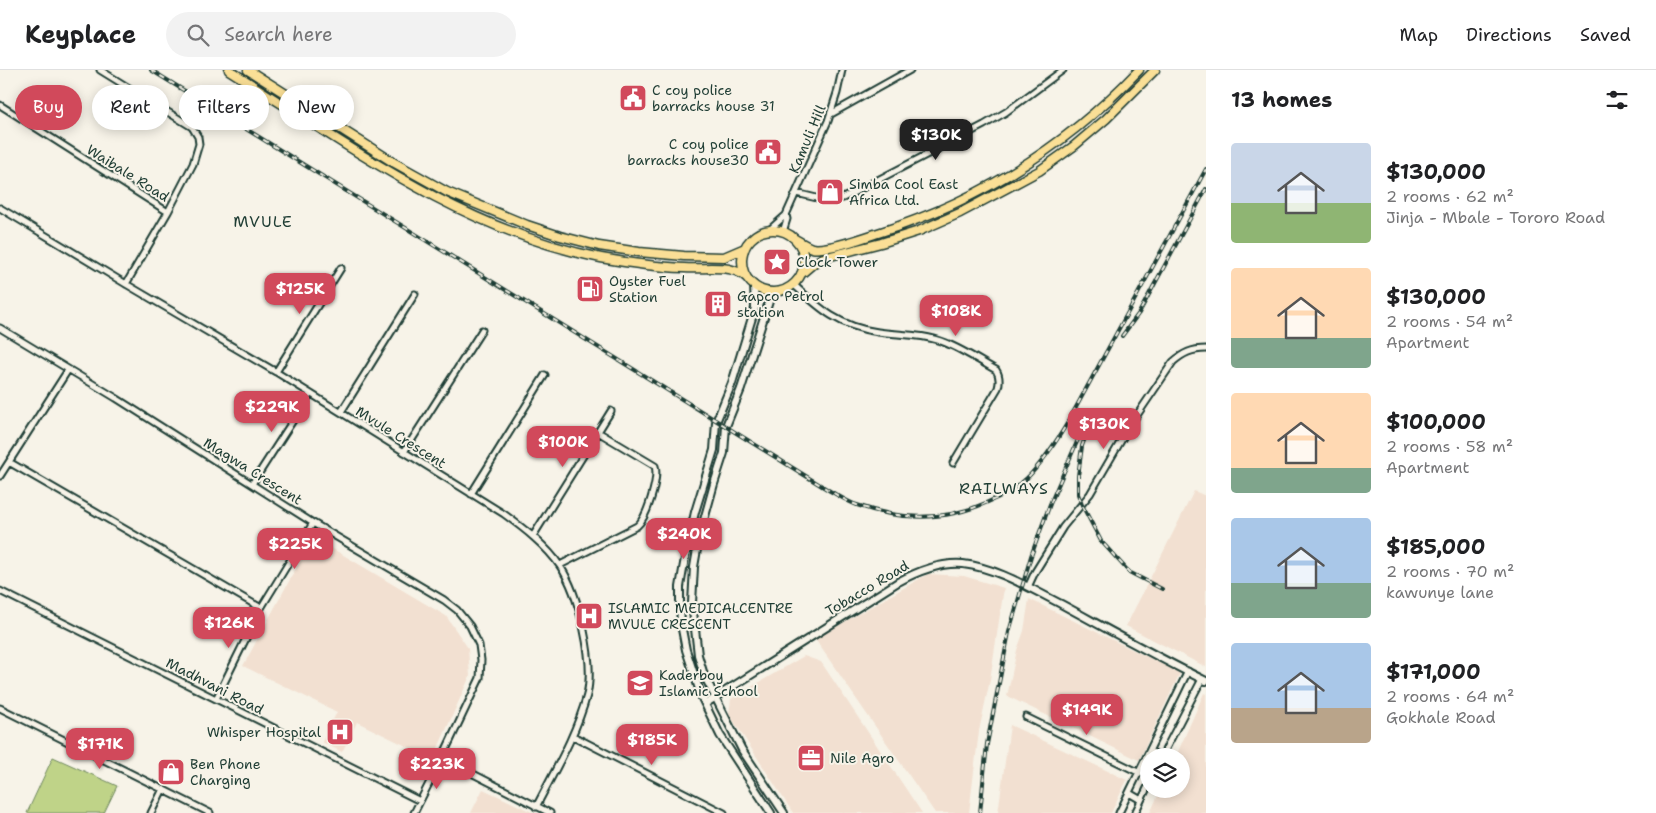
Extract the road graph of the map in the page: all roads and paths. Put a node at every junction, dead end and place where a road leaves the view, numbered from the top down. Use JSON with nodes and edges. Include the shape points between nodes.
{"nodes":[{"id":1,"x":100,"y":70,"type":"edge"},
{"id":2,"x":229,"y":70,"type":"edge"},
{"id":3,"x":248,"y":70,"type":"edge"},
{"id":4,"x":842,"y":70,"type":"edge"},
{"id":5,"x":910,"y":70,"type":"edge"},
{"id":6,"x":1063,"y":70,"type":"edge"},
{"id":7,"x":1139,"y":70,"type":"edge"},
{"id":8,"x":1155,"y":70,"type":"edge"},
{"id":9,"x":0,"y":106,"type":"edge"},
{"id":10,"x":831,"y":114,"type":"junction"},
{"id":11,"x":796,"y":193,"type":"junction"},
{"id":12,"x":0,"y":208,"type":"edge"},
{"id":13,"x":168,"y":212,"type":"junction"},
{"id":14,"x":786,"y":215,"type":"junction"},
{"id":15,"x":768,"y":230,"type":"junction"},
{"id":16,"x":783,"y":232,"type":"junction"},
{"id":17,"x":795,"y":239,"type":"junction"},
{"id":18,"x":744,"y":248,"type":"junction"},
{"id":19,"x":341,"y":268,"type":"dead end"},
{"id":20,"x":801,"y":274,"type":"junction"},
{"id":21,"x":746,"y":277,"type":"junction"},
{"id":22,"x":126,"y":284,"type":"junction"},
{"id":23,"x":793,"y":284,"type":"junction"},
{"id":24,"x":754,"y":285,"type":"junction"},
{"id":25,"x":772,"y":292,"type":"junction"},
{"id":26,"x":415,"y":294,"type":"dead end"},
{"id":27,"x":0,"y":328,"type":"edge"},
{"id":28,"x":482,"y":330,"type":"dead end"},
{"id":29,"x":1206,"y":349,"type":"edge"},
{"id":30,"x":68,"y":370,"type":"junction"},
{"id":31,"x":276,"y":372,"type":"junction"},
{"id":32,"x":545,"y":375,"type":"dead end"},
{"id":33,"x":310,"y":394,"type":"junction"},
{"id":34,"x":611,"y":411,"type":"dead end"},
{"id":35,"x":341,"y":412,"type":"junction"},
{"id":36,"x":598,"y":432,"type":"junction"},
{"id":37,"x":404,"y":452,"type":"junction"},
{"id":38,"x":9,"y":462,"type":"junction"},
{"id":39,"x":953,"y":463,"type":"dead end"},
{"id":40,"x":0,"y":476,"type":"edge"},
{"id":41,"x":252,"y":484,"type":"junction"},
{"id":42,"x":471,"y":494,"type":"junction"},
{"id":43,"x":313,"y":523,"type":"junction"},
{"id":44,"x":533,"y":536,"type":"junction"},
{"id":45,"x":560,"y":565,"type":"junction"},
{"id":46,"x":1028,"y":587,"type":"junction"},
{"id":47,"x":0,"y":591,"type":"edge"},
{"id":48,"x":261,"y":608,"type":"junction"},
{"id":49,"x":1188,"y":671,"type":"junction"},
{"id":50,"x":1204,"y":680,"type":"edge"},
{"id":51,"x":716,"y":697,"type":"junction"},
{"id":52,"x":216,"y":699,"type":"junction"},
{"id":53,"x":705,"y":704,"type":"junction"},
{"id":54,"x":0,"y":708,"type":"edge"},
{"id":55,"x":1026,"y":717,"type":"dead end"},
{"id":56,"x":573,"y":736,"type":"junction"},
{"id":57,"x":1151,"y":748,"type":"edge"},
{"id":58,"x":1166,"y":748,"type":"edge"},
{"id":59,"x":442,"y":758,"type":"junction"},
{"id":60,"x":1140,"y":773,"type":"joint"},
{"id":61,"x":163,"y":789,"type":"junction"},
{"id":62,"x":1129,"y":793,"type":"junction"},
{"id":63,"x":1142,"y":800,"type":"joint"},
{"id":64,"x":420,"y":801,"type":"junction"},
{"id":65,"x":536,"y":807,"type":"junction"},
{"id":66,"x":151,"y":813,"type":"edge"},
{"id":67,"x":210,"y":813,"type":"edge"},
{"id":68,"x":414,"y":813,"type":"edge"},
{"id":69,"x":550,"y":813,"type":"edge"},
{"id":70,"x":724,"y":813,"type":"edge"},
{"id":71,"x":771,"y":813,"type":"edge"},
{"id":72,"x":784,"y":813,"type":"edge"},
{"id":73,"x":1119,"y":813,"type":"edge"},
{"id":74,"x":1135,"y":813,"type":"edge"}],
"edges":[{"from":1,"to":13,"type":"street","via":[[192,127],[198,137],[193,164]]},
{"from":2,"to":21,"type":"highway","via":[[445,203],[524,236],[600,258],[676,268],[727,269]]},
{"from":3,"to":18,"type":"highway","via":[[393,162],[447,192],[527,225],[599,246],[639,252],[724,257]]},
{"from":4,"to":10,"type":"street","name":"Kamuli Hill"},
{"from":5,"to":10,"type":"street"},
{"from":6,"to":11,"type":"street","via":[[984,125],[843,198],[825,200]]},
{"from":7,"to":17,"type":"highway","via":[[1091,117],[1062,139],[965,199],[896,227],[821,248],[810,247]]},
{"from":8,"to":20,"type":"highway","via":[[1106,119],[1039,171],[960,213],[900,237],[823,258]]},
{"from":9,"to":13,"type":"street","name":"Waibale Road"},
{"from":10,"to":11,"type":"street","name":"Kamuli Hill"},
{"from":11,"to":14,"type":"street","name":"Kamuli Hill"},
{"from":12,"to":22,"type":"street","name":"Mvule Crescent"},
{"from":13,"to":22,"type":"street"},
{"from":14,"to":15,"type":"street","name":"Kamuli Hill"},
{"from":14,"to":16,"type":"street","name":"Kamuli Hill"},
{"from":15,"to":16,"type":"highway"},
{"from":15,"to":18,"type":"highway","via":[[754,237]]},
{"from":16,"to":17,"type":"highway"},
{"from":17,"to":20,"type":"highway","via":[[803,252]]},
{"from":18,"to":21,"type":"highway","via":[[742,268]]},
{"from":19,"to":31,"type":"street"},
{"from":20,"to":23,"type":"highway"},
{"from":21,"to":24,"type":"highway"},
{"from":22,"to":31,"type":"street","name":"Mvule Crescent"},
{"from":23,"to":25,"type":"highway"},
{"from":23,"to":39,"type":"street","via":[[830,316],[844,323],[869,331],[917,335],[945,343],[996,370],[1000,376],[998,388]]},
{"from":24,"to":25,"type":"highway"},
{"from":24,"to":53,"type":"street","via":[[755,308],[732,384],[716,422],[714,450],[682,569],[681,624],[693,675]]},
{"from":25,"to":51,"type":"street","via":[[742,388],[726,426],[724,453],[699,538],[694,567],[692,603],[698,655]]},
{"from":26,"to":35,"type":"street"},
{"from":27,"to":30,"type":"street","name":"Magwa Crescent"},
{"from":28,"to":37,"type":"street"},
{"from":29,"to":46,"type":"street","via":[[1191,350],[1173,362],[1129,427],[1090,494],[1063,527]]},
{"from":30,"to":38,"type":"street"},
{"from":30,"to":41,"type":"street","name":"Magwa Crescent"},
{"from":31,"to":33,"type":"street","name":"Mvule Crescent"},
{"from":32,"to":42,"type":"street"},
{"from":33,"to":35,"type":"street","name":"Mvule Crescent"},
{"from":33,"to":41,"type":"street"},
{"from":34,"to":36,"type":"street"},
{"from":35,"to":37,"type":"street","name":"Mvule Crescent"},
{"from":36,"to":44,"type":"street"},
{"from":36,"to":45,"type":"street","via":[[655,466],[656,479],[642,522]]},
{"from":37,"to":42,"type":"street","name":"Mvule Crescent"},
{"from":38,"to":40,"type":"street"},
{"from":38,"to":48,"type":"street"},
{"from":41,"to":43,"type":"street","name":"Magwa Crescent"},
{"from":42,"to":44,"type":"street","name":"Mvule Crescent"},
{"from":43,"to":48,"type":"street"},
{"from":43,"to":59,"type":"street","name":"Magwa Crescent","via":[[444,600],[470,626],[479,645],[480,678]]},
{"from":44,"to":45,"type":"street","name":"Mvule Crescent"},
{"from":45,"to":56,"type":"street","name":"Mvule Crescent","via":[[580,612],[587,650],[587,693]]},
{"from":46,"to":49,"type":"street","name":"Tobacco Road"},
{"from":46,"to":51,"type":"street","name":"Tobacco Road","via":[[978,567],[947,564],[933,567],[898,582]]},
{"from":47,"to":52,"type":"street","name":"Madhvani Road"},
{"from":48,"to":52,"type":"street"},
{"from":49,"to":50,"type":"street","name":"Tobacco Road"},
{"from":49,"to":57,"type":"street"},
{"from":50,"to":58,"type":"street"},
{"from":51,"to":53,"type":"street","name":"Tobacco Road"},
{"from":51,"to":72,"type":"street","via":[[742,750]]},
{"from":52,"to":64,"type":"street","name":"Madhvani Road"},
{"from":53,"to":71,"type":"street","via":[[720,735]]},
{"from":54,"to":61,"type":"street"},
{"from":55,"to":60,"type":"street"},
{"from":56,"to":65,"type":"street","name":"Mvule Crescent"},
{"from":56,"to":70,"type":"street"},
{"from":59,"to":64,"type":"street","name":"Magwa Crescent"},
{"from":59,"to":65,"type":"street"},
{"from":60,"to":62,"type":"street"},
{"from":61,"to":66,"type":"street"},
{"from":61,"to":67,"type":"street"},
{"from":62,"to":63,"type":"street"},
{"from":62,"to":73,"type":"street"},
{"from":63,"to":74,"type":"street"},
{"from":64,"to":68,"type":"street","name":"Magwa Crescent"},
{"from":65,"to":69,"type":"street"}]}
